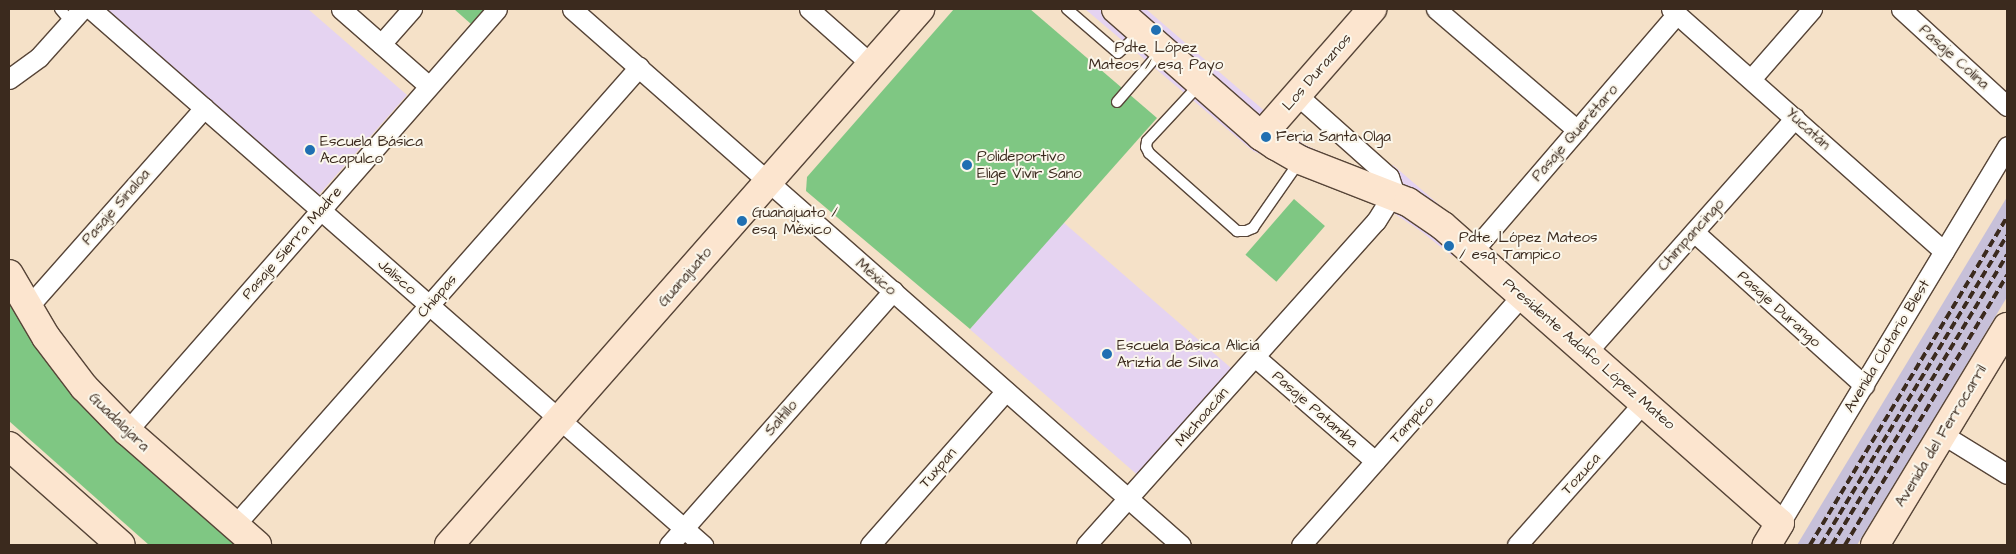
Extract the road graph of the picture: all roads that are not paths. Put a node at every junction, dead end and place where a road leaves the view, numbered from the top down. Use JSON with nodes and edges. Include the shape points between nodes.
{"nodes":[{"id":1,"x":90,"y":9,"type":"edge"},
{"id":2,"x":340,"y":9,"type":"edge"},
{"id":3,"x":412,"y":9,"type":"edge"},
{"id":4,"x":497,"y":9,"type":"edge"},
{"id":5,"x":572,"y":9,"type":"edge"},
{"id":6,"x":809,"y":9,"type":"edge"},
{"id":7,"x":920,"y":9,"type":"edge"},
{"id":8,"x":1067,"y":9,"type":"edge"},
{"id":9,"x":1372,"y":9,"type":"edge"},
{"id":10,"x":1436,"y":9,"type":"edge"},
{"id":11,"x":1812,"y":9,"type":"edge"},
{"id":12,"x":1901,"y":9,"type":"edge"},
{"id":13,"x":1674,"y":11,"type":"edge"},
{"id":14,"x":71,"y":13,"type":"edge"},
{"id":15,"x":1132,"y":18,"type":"edge"},
{"id":16,"x":380,"y":44,"type":"junction"},
{"id":17,"x":1163,"y":50,"type":"junction"},
{"id":18,"x":871,"y":64,"type":"junction"},
{"id":19,"x":639,"y":67,"type":"junction"},
{"id":20,"x":9,"y":79,"type":"edge"},
{"id":21,"x":1751,"y":79,"type":"junction"},
{"id":22,"x":1201,"y":83,"type":"junction"},
{"id":23,"x":429,"y":86,"type":"junction"},
{"id":24,"x":1297,"y":95,"type":"junction"},
{"id":25,"x":1116,"y":102,"type":"dead end"},
{"id":26,"x":2007,"y":106,"type":"edge"},
{"id":27,"x":204,"y":108,"type":"junction"},
{"id":28,"x":1795,"y":118,"type":"junction"},
{"id":29,"x":1577,"y":130,"type":"junction"},
{"id":30,"x":1261,"y":136,"type":"junction"},
{"id":31,"x":2007,"y":146,"type":"edge"},
{"id":32,"x":1300,"y":160,"type":"junction"},
{"id":33,"x":768,"y":182,"type":"junction"},
{"id":34,"x":1392,"y":195,"type":"junction"},
{"id":35,"x":321,"y":210,"type":"junction"},
{"id":36,"x":1694,"y":232,"type":"junction"},
{"id":37,"x":1944,"y":251,"type":"junction"},
{"id":38,"x":1472,"y":252,"type":"junction"},
{"id":39,"x":9,"y":274,"type":"edge"},
{"id":40,"x":893,"y":292,"type":"junction"},
{"id":41,"x":1522,"y":295,"type":"junction"},
{"id":42,"x":430,"y":305,"type":"junction"},
{"id":43,"x":28,"y":307,"type":"junction"},
{"id":44,"x":2007,"y":326,"type":"edge"},
{"id":45,"x":1587,"y":352,"type":"junction"},
{"id":46,"x":1256,"y":357,"type":"junction"},
{"id":47,"x":1864,"y":385,"type":"junction"},
{"id":48,"x":1006,"y":391,"type":"junction"},
{"id":49,"x":1644,"y":402,"type":"junction"},
{"id":50,"x":560,"y":420,"type":"junction"},
{"id":51,"x":127,"y":431,"type":"junction"},
{"id":52,"x":1942,"y":434,"type":"junction"},
{"id":53,"x":9,"y":446,"type":"edge"},
{"id":54,"x":1375,"y":461,"type":"junction"},
{"id":55,"x":2007,"y":474,"type":"edge"},
{"id":56,"x":1128,"y":498,"type":"junction"},
{"id":57,"x":235,"y":525,"type":"junction"},
{"id":58,"x":684,"y":528,"type":"junction"},
{"id":59,"x":1774,"y":534,"type":"edge"},
{"id":60,"x":121,"y":545,"type":"edge"},
{"id":61,"x":257,"y":545,"type":"edge"},
{"id":62,"x":450,"y":545,"type":"edge"},
{"id":63,"x":669,"y":545,"type":"edge"},
{"id":64,"x":703,"y":545,"type":"edge"},
{"id":65,"x":870,"y":545,"type":"edge"},
{"id":66,"x":1086,"y":545,"type":"edge"},
{"id":67,"x":1181,"y":545,"type":"edge"},
{"id":68,"x":1301,"y":545,"type":"edge"},
{"id":69,"x":1517,"y":545,"type":"edge"},
{"id":70,"x":1875,"y":545,"type":"edge"}],
"edges":[{"from":1,"to":27,"type":"street","name":"Jalisco"},
{"from":2,"to":16,"type":"street"},
{"from":3,"to":16,"type":"street"},
{"from":4,"to":23,"type":"street","name":"Pasaje Sierra Madre"},
{"from":5,"to":19,"type":"street","name":"México"},
{"from":6,"to":18,"type":"street"},
{"from":7,"to":18,"type":"street","name":"Guanajuato"},
{"from":8,"to":15,"type":"lane","via":[[1118,53]]},
{"from":9,"to":24,"type":"street","name":"Los Duraznos"},
{"from":10,"to":29,"type":"street"},
{"from":11,"to":21,"type":"street"},
{"from":12,"to":26,"type":"street","name":"Pasaje Colina"},
{"from":13,"to":21,"type":"street","name":"Yucatán"},
{"from":13,"to":29,"type":"street","name":"Pasaje Querétaro"},
{"from":14,"to":20,"type":"street","via":[[39,57]]},
{"from":15,"to":17,"type":"street","name":"Presidente Adolfo López Mateo"},
{"from":16,"to":23,"type":"street"},
{"from":17,"to":22,"type":"street","name":"Presidente Adolfo López Mateo"},
{"from":17,"to":25,"type":"lane"},
{"from":18,"to":33,"type":"street","name":"Guanajuato"},
{"from":19,"to":33,"type":"street","name":"México"},
{"from":19,"to":42,"type":"street","name":"Chiapas"},
{"from":21,"to":28,"type":"street","name":"Yucatán"},
{"from":22,"to":30,"type":"street","name":"Presidente Adolfo López Mateo"},
{"from":22,"to":32,"type":"lane","via":[[1147,141],[1146,147],[1236,231],[1246,232],[1253,228]]},
{"from":23,"to":35,"type":"street","name":"Pasaje Sierra Madre"},
{"from":24,"to":30,"type":"street","name":"Los Duraznos"},
{"from":24,"to":34,"type":"street","via":[[1388,177]]},
{"from":27,"to":35,"type":"street","name":"Jalisco"},
{"from":27,"to":43,"type":"street","name":"Pasaje Sinaloa"},
{"from":28,"to":36,"type":"street","name":"Chimpancingo"},
{"from":28,"to":37,"type":"street","name":"Yucatán"},
{"from":29,"to":38,"type":"street","name":"Pasaje Querétaro"},
{"from":30,"to":32,"type":"street","name":"Presidente Adolfo López Mateo"},
{"from":31,"to":37,"type":"street","name":"Avenida Clotario Blest"},
{"from":32,"to":34,"type":"street","name":"Presidente Adolfo López Mateo"},
{"from":33,"to":40,"type":"street","name":"México"},
{"from":33,"to":50,"type":"street","name":"Guanajuato"},
{"from":34,"to":38,"type":"street","name":"Presidente Adolfo López Mateo","via":[[1428,215]]},
{"from":34,"to":46,"type":"street","name":"Michoacán","via":[[1376,221]]},
{"from":35,"to":42,"type":"street","name":"Jalisco"},
{"from":35,"to":51,"type":"street","name":"Pasaje Sierra Madre"},
{"from":36,"to":45,"type":"street","name":"Chimpancingo"},
{"from":36,"to":47,"type":"street","name":"Pasaje Durango"},
{"from":37,"to":47,"type":"street","name":"Avenida Clotario Blest"},
{"from":38,"to":41,"type":"street","name":"Presidente Adolfo López Mateo"},
{"from":39,"to":43,"type":"street","name":"Guadalajara"},
{"from":40,"to":48,"type":"street","name":"México"},
{"from":40,"to":58,"type":"street","name":"Saltillo"},
{"from":41,"to":45,"type":"street","name":"Presidente Adolfo López Mateo"},
{"from":41,"to":54,"type":"street","name":"Tampico"},
{"from":42,"to":50,"type":"street","name":"Jalisco"},
{"from":42,"to":57,"type":"street","name":"Chiapas"},
{"from":43,"to":51,"type":"street","name":"Guadalajara","via":[[67,366]]},
{"from":44,"to":52,"type":"street","name":"Avenida del Ferrocarril"},
{"from":45,"to":49,"type":"street","name":"Presidente Adolfo López Mateo"},
{"from":46,"to":54,"type":"street","name":"Pasaje Patamba"},
{"from":46,"to":56,"type":"street","name":"Michoacán"},
{"from":47,"to":59,"type":"street","name":"Avenida Clotario Blest"},
{"from":48,"to":56,"type":"street","name":"México"},
{"from":48,"to":65,"type":"street","name":"Tuxpan"},
{"from":49,"to":59,"type":"street","name":"Presidente Adolfo López Mateo"},
{"from":49,"to":69,"type":"street","name":"Tozuca"},
{"from":50,"to":58,"type":"street","name":"Jalisco"},
{"from":50,"to":62,"type":"street","name":"Guanajuato"},
{"from":51,"to":57,"type":"street","name":"Guadalajara"},
{"from":52,"to":55,"type":"street"},
{"from":52,"to":70,"type":"street","name":"Avenida del Ferrocarril"},
{"from":53,"to":60,"type":"street"},
{"from":54,"to":68,"type":"street","name":"Tampico"},
{"from":56,"to":66,"type":"street","name":"Michoacán"},
{"from":56,"to":67,"type":"street","name":"México"},
{"from":57,"to":61,"type":"street","name":"Guadalajara"},
{"from":58,"to":63,"type":"street","name":"Saltillo"},
{"from":58,"to":64,"type":"street","name":"Jalisco"}]}
